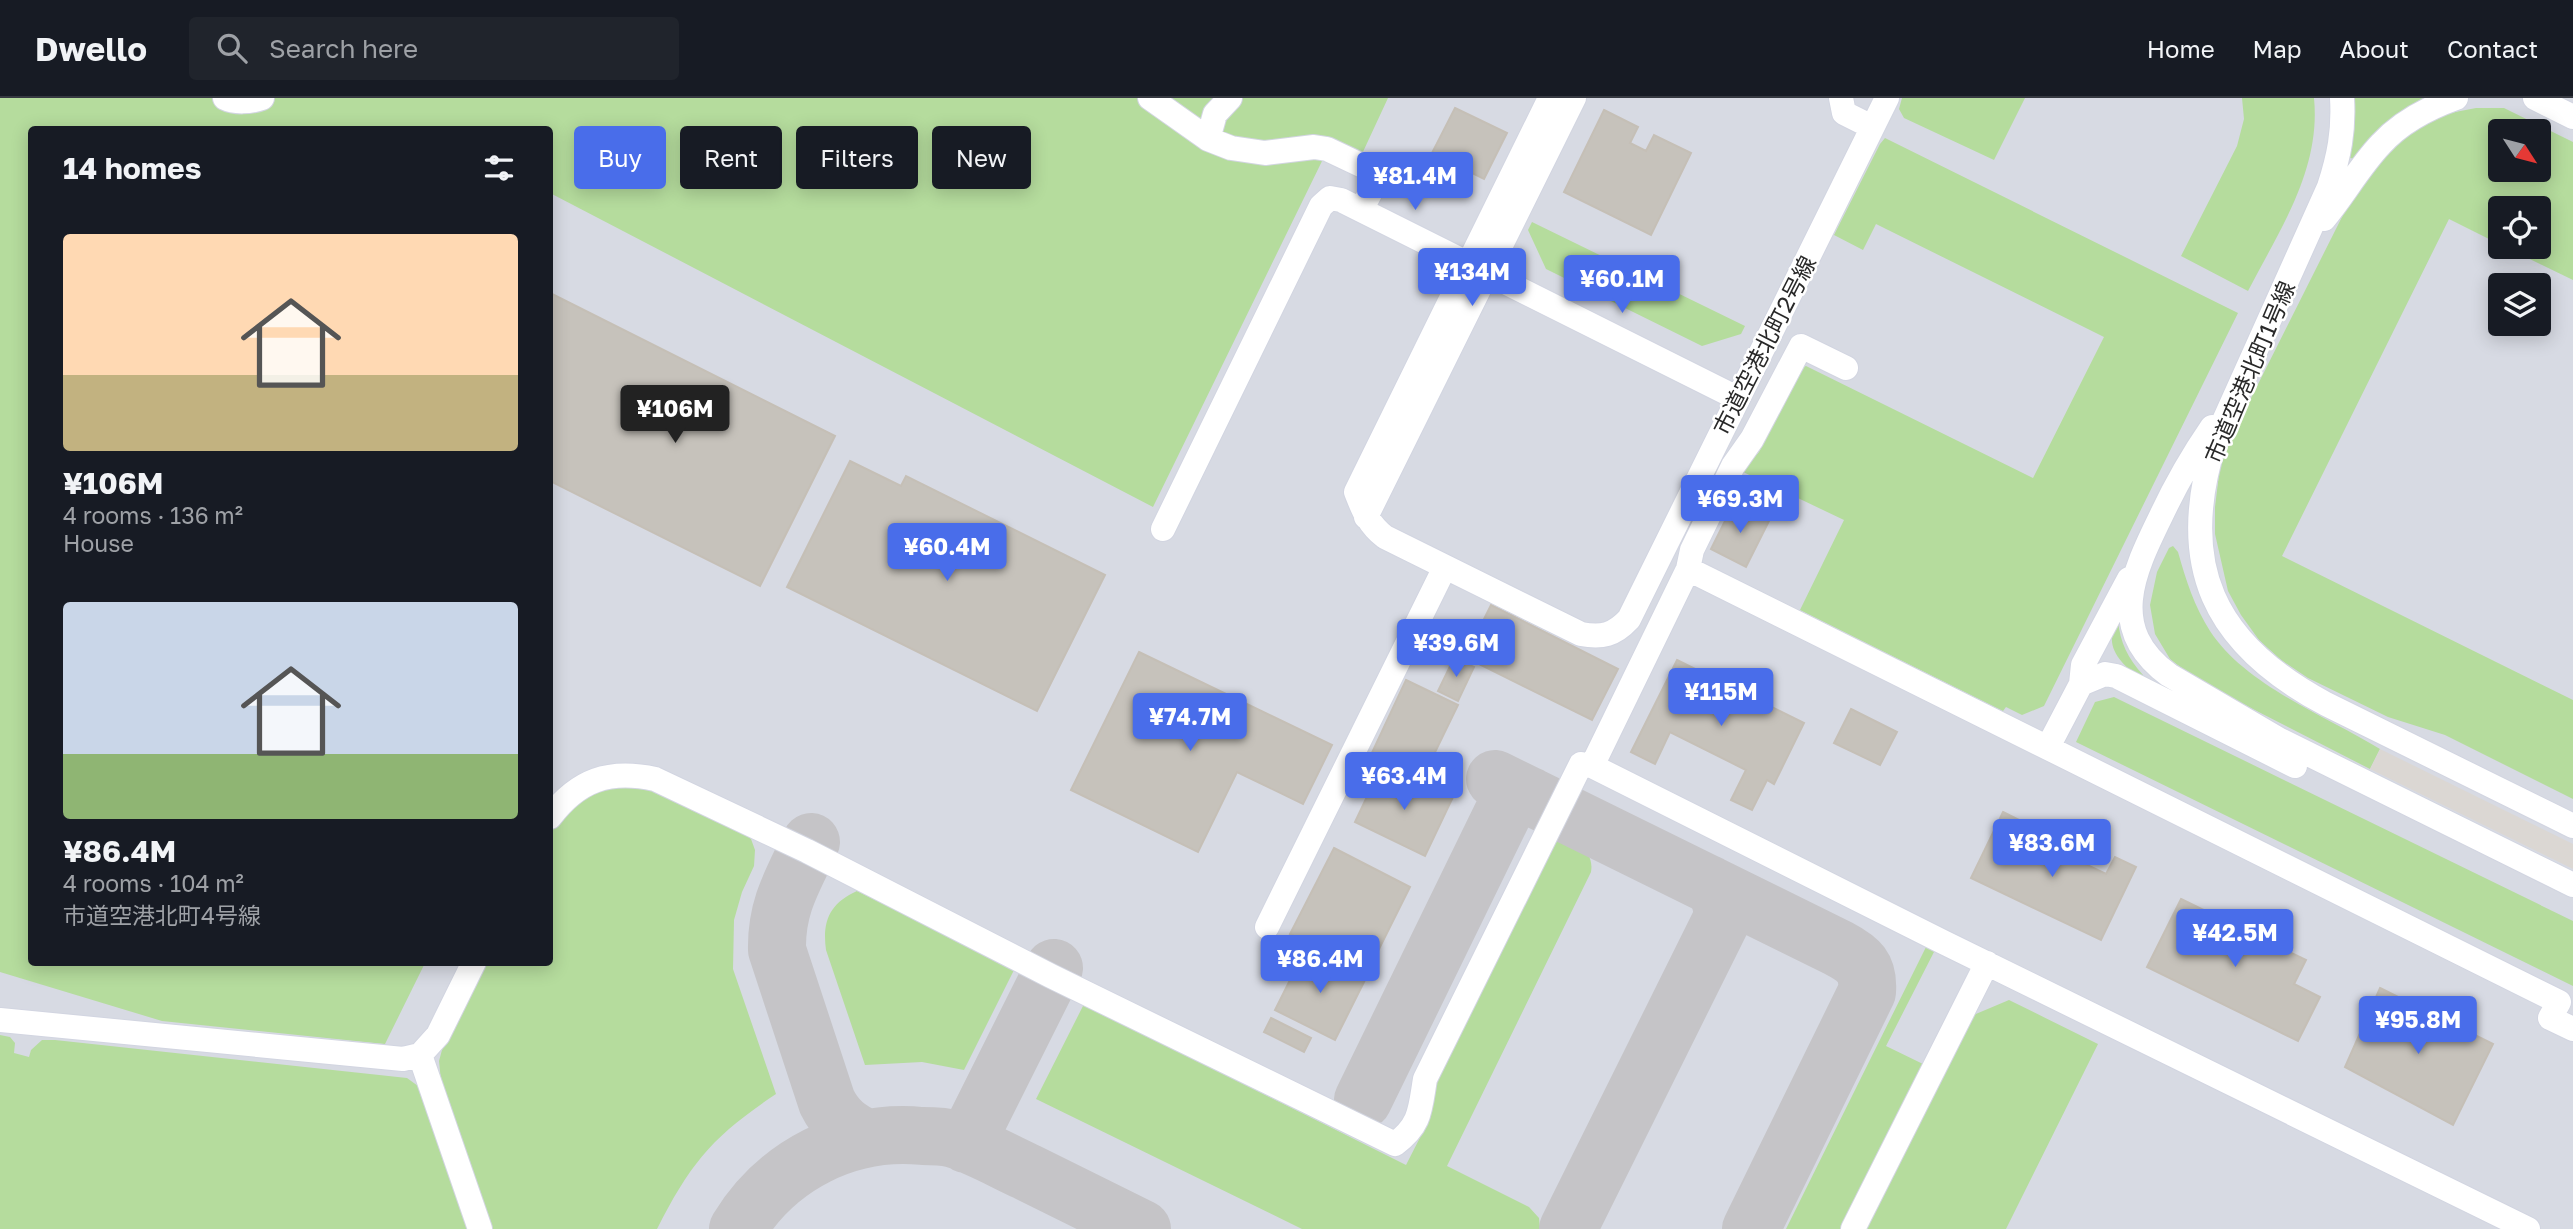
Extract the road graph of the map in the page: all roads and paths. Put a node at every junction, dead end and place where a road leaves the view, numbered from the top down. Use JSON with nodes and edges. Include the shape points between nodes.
{"nodes":[{"id":1,"x":225,"y":98,"type":"edge"},
{"id":2,"x":262,"y":98,"type":"edge"},
{"id":3,"x":1150,"y":98,"type":"edge"},
{"id":4,"x":1230,"y":98,"type":"edge"},
{"id":5,"x":1550,"y":98,"type":"edge"},
{"id":6,"x":1574,"y":98,"type":"edge"},
{"id":7,"x":1841,"y":98,"type":"edge"},
{"id":8,"x":1887,"y":98,"type":"edge"},
{"id":9,"x":2342,"y":98,"type":"edge"},
{"id":10,"x":2456,"y":98,"type":"edge"},
{"id":11,"x":2535,"y":98,"type":"edge"},
{"id":12,"x":2573,"y":117,"type":"edge"},
{"id":13,"x":1872,"y":127,"type":"junction"},
{"id":14,"x":1208,"y":139,"type":"junction"},
{"id":15,"x":1351,"y":205,"type":"junction"},
{"id":16,"x":2306,"y":241,"type":"junction"},
{"id":17,"x":1477,"y":269,"type":"junction"},
{"id":18,"x":1846,"y":368,"type":"dead end"},
{"id":19,"x":2240,"y":385,"type":"junction"},
{"id":20,"x":1737,"y":398,"type":"junction"},
{"id":21,"x":1163,"y":529,"type":"dead end"},
{"id":22,"x":2138,"y":563,"type":"junction"},
{"id":23,"x":1445,"y":567,"type":"junction"},
{"id":24,"x":1688,"y":569,"type":"junction"},
{"id":25,"x":2081,"y":684,"type":"junction"},
{"id":26,"x":2388,"y":734,"type":"junction"},
{"id":27,"x":2048,"y":747,"type":"junction"},
{"id":28,"x":1592,"y":766,"type":"junction"},
{"id":29,"x":2361,"y":780,"type":"junction"},
{"id":30,"x":2573,"y":807,"type":"edge"},
{"id":31,"x":553,"y":813,"type":"edge"},
{"id":32,"x":2573,"y":826,"type":"edge"},
{"id":33,"x":2573,"y":885,"type":"edge"},
{"id":34,"x":1267,"y":927,"type":"dead end"},
{"id":35,"x":1987,"y":963,"type":"junction"},
{"id":36,"x":472,"y":966,"type":"edge"},
{"id":37,"x":0,"y":1020,"type":"edge"},
{"id":38,"x":2573,"y":1029,"type":"edge"},
{"id":39,"x":420,"y":1055,"type":"junction"},
{"id":40,"x":480,"y":1229,"type":"edge"},
{"id":41,"x":1853,"y":1229,"type":"edge"},
{"id":42,"x":2528,"y":1229,"type":"edge"}],
"edges":[{"from":1,"to":2,"type":"street"},
{"from":3,"to":14,"type":"street"},
{"from":4,"to":14,"type":"street","via":[[1216,114]]},
{"from":5,"to":17,"type":"street"},
{"from":6,"to":17,"type":"street","name":"市道空港北町2号線"},
{"from":7,"to":13,"type":"street","via":[[1844,113]]},
{"from":8,"to":13,"type":"street","name":"市道空港北町2号線"},
{"from":9,"to":16,"type":"street","name":"市道空港北町1号線","via":[[2340,155]]},
{"from":10,"to":16,"type":"street","via":[[2403,124],[2382,142]]},
{"from":11,"to":12,"type":"street"},
{"from":13,"to":20,"type":"street","name":"市道空港北町2号線"},
{"from":14,"to":15,"type":"street","via":[[1248,152],[1327,149],[1365,167],[1374,178],[1374,186]]},
{"from":15,"to":17,"type":"street"},
{"from":15,"to":21,"type":"street","via":[[1330,198],[1321,206]]},
{"from":16,"to":19,"type":"street","name":"市道空港北町1号線"},
{"from":17,"to":20,"type":"street"},
{"from":17,"to":23,"type":"street","name":"市道空港北町2号線","via":[[1366,517],[1385,537]]},
{"from":18,"to":24,"type":"street","via":[[1801,346],[1733,466],[1692,550]]},
{"from":19,"to":22,"type":"street","via":[[2186,464]]},
{"from":19,"to":26,"type":"street","name":"市道空港北町1号線","via":[[2215,441],[2199,506],[2205,569],[2215,598],[2228,625],[2271,671]]},
{"from":20,"to":23,"type":"street","name":"市道空港北町2号線","via":[[1629,619],[1609,635],[1581,634]]},
{"from":22,"to":25,"type":"street","via":[[2083,665]]},
{"from":22,"to":29,"type":"street","via":[[2131,595],[2132,621],[2141,649],[2154,664],[2280,740]]},
{"from":23,"to":34,"type":"street"},
{"from":24,"to":27,"type":"street"},
{"from":24,"to":28,"type":"street"},
{"from":25,"to":27,"type":"street"},
{"from":25,"to":29,"type":"street","via":[[2105,674],[2116,676],[2297,767]]},
{"from":26,"to":30,"type":"street","via":[[2446,745]]},
{"from":26,"to":32,"type":"street","name":"市道空港北町1号線"},
{"from":27,"to":38,"type":"street","via":[[2558,1002],[2550,1018]]},
{"from":28,"to":31,"type":"street","via":[[1581,764],[1425,1079],[1410,1133],[1395,1144],[655,779],[632,774],[601,779],[564,798]]},
{"from":28,"to":35,"type":"street"},
{"from":29,"to":33,"type":"street"},
{"from":35,"to":41,"type":"street"},
{"from":35,"to":42,"type":"street"},
{"from":36,"to":39,"type":"street","via":[[438,1035]]},
{"from":37,"to":39,"type":"street","via":[[402,1059]]},
{"from":39,"to":40,"type":"street"}]}
